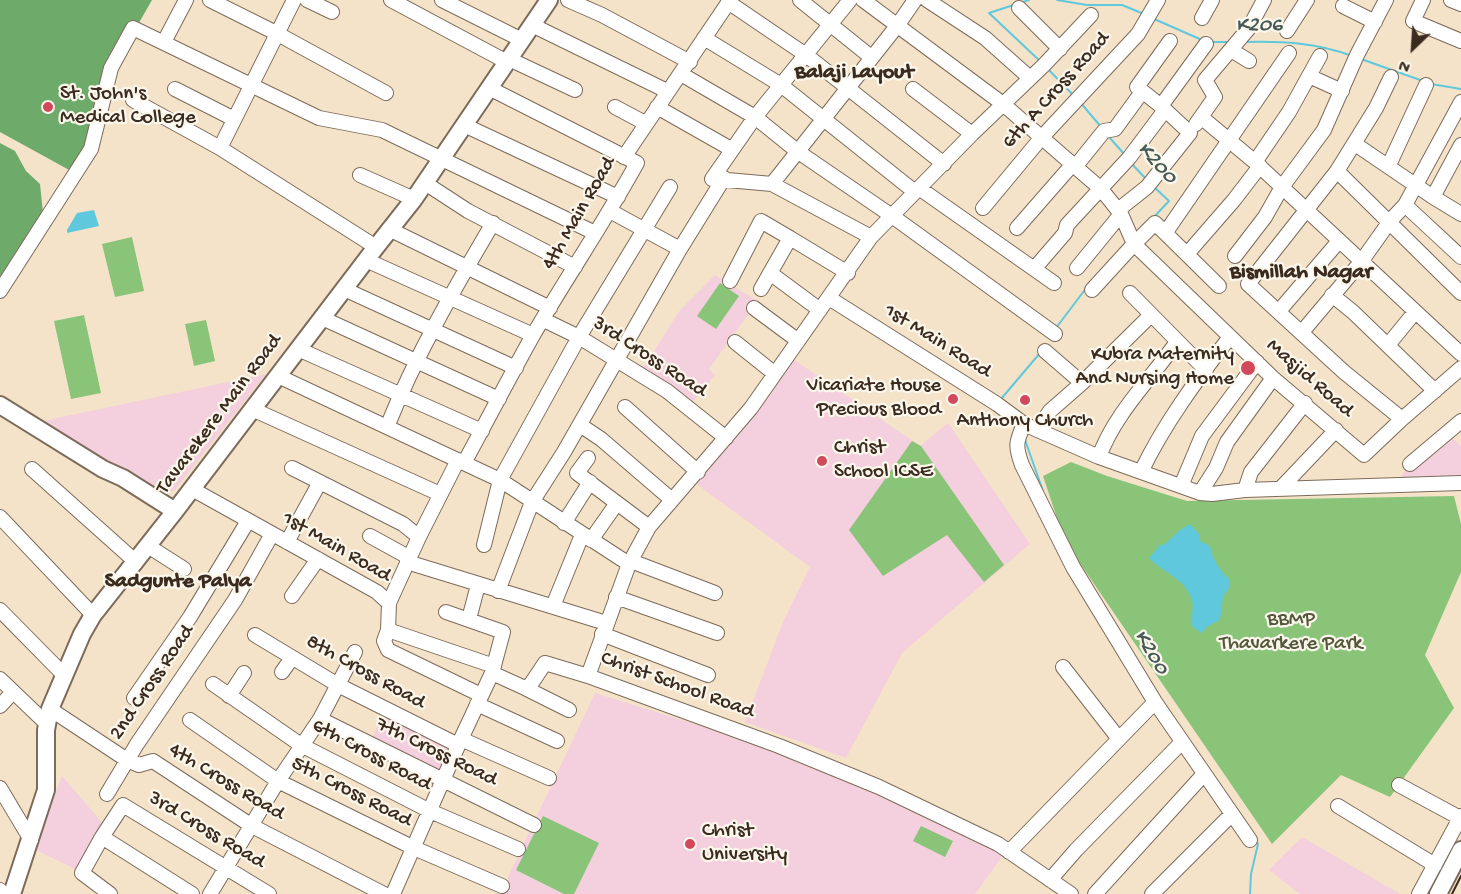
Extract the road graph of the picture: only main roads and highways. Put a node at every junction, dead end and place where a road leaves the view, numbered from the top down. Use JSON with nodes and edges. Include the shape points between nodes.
{"nodes":[{"id":1,"x":549,"y":0,"type":"edge"},
{"id":2,"x":0,"y":405,"type":"edge"},
{"id":3,"x":173,"y":514,"type":"junction"},
{"id":4,"x":1461,"y":850,"type":"edge"},
{"id":5,"x":12,"y":894,"type":"edge"},
{"id":6,"x":1438,"y":894,"type":"edge"}],
"edges":[{"from":1,"to":3,"type":"main road","name":"Tavarekere Main Road","via":[[414,199]]},
{"from":2,"to":3,"type":"main road","via":[[123,478]]},
{"from":3,"to":5,"type":"main road","name":"Tavarekere Main Road","via":[[93,615],[63,674],[48,716],[46,790]]},
{"from":4,"to":6,"type":"main road"}]}
